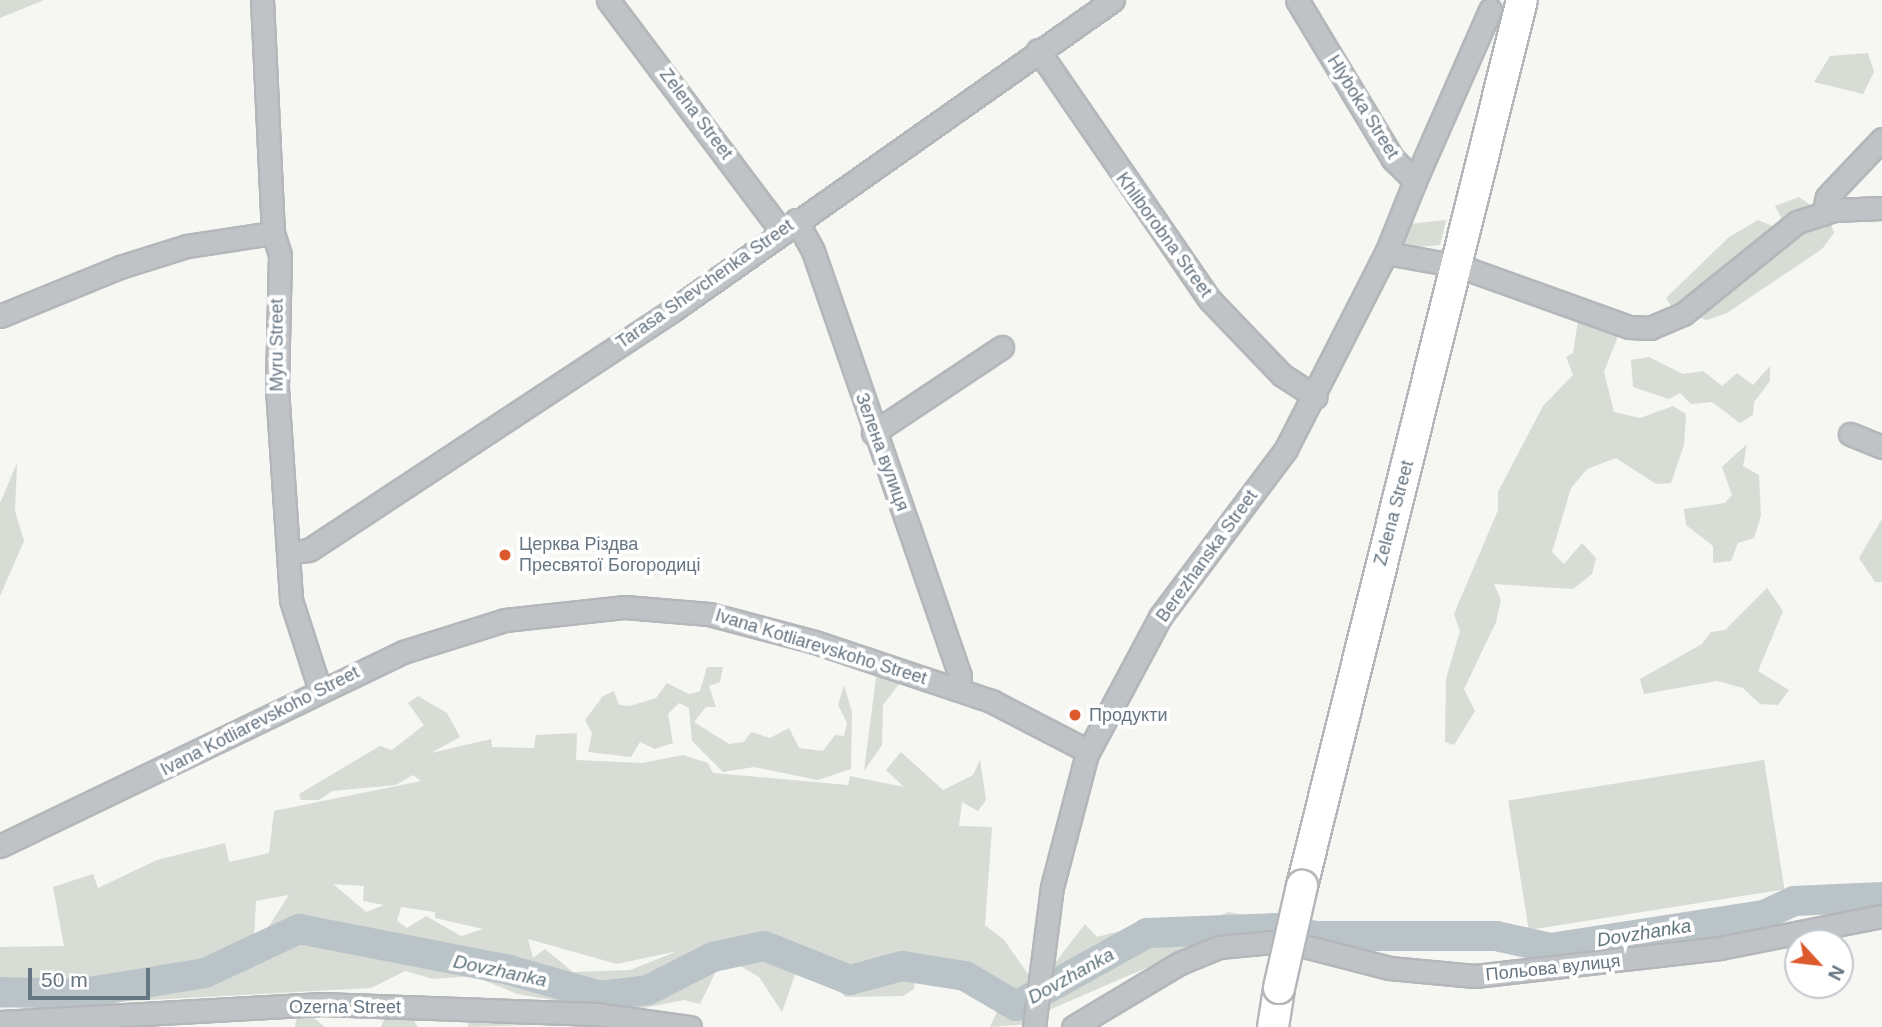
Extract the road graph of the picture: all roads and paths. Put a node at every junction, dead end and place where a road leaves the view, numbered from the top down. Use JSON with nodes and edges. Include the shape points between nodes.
{"nodes":[{"id":1,"x":262,"y":0,"type":"edge"},
{"id":2,"x":608,"y":0,"type":"edge"},
{"id":3,"x":1113,"y":0,"type":"edge"},
{"id":4,"x":1297,"y":0,"type":"edge"},
{"id":5,"x":1522,"y":0,"type":"edge"},
{"id":6,"x":1490,"y":10,"type":"dead end"},
{"id":7,"x":1038,"y":50,"type":"junction"},
{"id":8,"x":1882,"y":139,"type":"edge"},
{"id":9,"x":1415,"y":181,"type":"junction"},
{"id":10,"x":1882,"y":208,"type":"edge"},
{"id":11,"x":1823,"y":214,"type":"junction"},
{"id":12,"x":788,"y":225,"type":"junction"},
{"id":13,"x":272,"y":233,"type":"junction"},
{"id":14,"x":1386,"y":253,"type":"junction"},
{"id":15,"x":1459,"y":266,"type":"junction"},
{"id":16,"x":0,"y":316,"type":"edge"},
{"id":17,"x":1002,"y":347,"type":"dead end"},
{"id":18,"x":1315,"y":397,"type":"junction"},
{"id":19,"x":873,"y":433,"type":"junction"},
{"id":20,"x":1850,"y":434,"type":"dead end"},
{"id":21,"x":1882,"y":447,"type":"edge"},
{"id":22,"x":289,"y":553,"type":"junction"},
{"id":23,"x":319,"y":687,"type":"junction"},
{"id":24,"x":956,"y":688,"type":"junction"},
{"id":25,"x":1088,"y":751,"type":"junction"},
{"id":26,"x":0,"y":846,"type":"edge"},
{"id":27,"x":1882,"y":916,"type":"edge"},
{"id":28,"x":1272,"y":942,"type":"dead end"},
{"id":29,"x":1308,"y":947,"type":"dead end"},
{"id":30,"x":544,"y":1020,"type":"edge"},
{"id":31,"x":0,"y":1022,"type":"edge"},
{"id":32,"x":690,"y":1027,"type":"edge"},
{"id":33,"x":1034,"y":1027,"type":"edge"},
{"id":34,"x":1073,"y":1027,"type":"edge"},
{"id":35,"x":1273,"y":1027,"type":"edge"}],
"edges":[{"from":1,"to":13,"type":"street","name":"Myru Street"},
{"from":2,"to":12,"type":"street","name":"Zelena Street"},
{"from":3,"to":7,"type":"street","name":"Tarasa Shevchenka Street"},
{"from":4,"to":9,"type":"street","name":"Hlyboka Street","via":[[1394,159]]},
{"from":5,"to":15,"type":"highway","name":"Zelena Street"},
{"from":6,"to":9,"type":"street"},
{"from":7,"to":12,"type":"street","name":"Tarasa Shevchenka Street"},
{"from":7,"to":18,"type":"street","name":"Khliborobna Street","via":[[1210,300],[1282,375]]},
{"from":8,"to":11,"type":"street","via":[[1827,197]]},
{"from":9,"to":14,"type":"street"},
{"from":10,"to":11,"type":"street"},
{"from":11,"to":15,"type":"street","via":[[1797,222],[1683,314],[1650,328],[1592,314]]},
{"from":12,"to":19,"type":"street","name":"Зелена вулиця","via":[[813,251]]},
{"from":12,"to":22,"type":"street","name":"Tarasa Shevchenka Street","via":[[673,310],[309,550]]},
{"from":13,"to":16,"type":"street","via":[[176,250]]},
{"from":13,"to":22,"type":"street","name":"Myru Street","via":[[280,255],[277,388]]},
{"from":14,"to":15,"type":"street"},
{"from":14,"to":18,"type":"street","name":"Berezhanska Street"},
{"from":15,"to":35,"type":"highway","name":"Zelena Street","bridge":true,"via":[[1301,886]]},
{"from":17,"to":19,"type":"street"},
{"from":18,"to":25,"type":"street","name":"Berezhanska Street","via":[[1286,449],[1160,617]]},
{"from":19,"to":24,"type":"street","name":"Зелена вулиця","via":[[960,676]]},
{"from":20,"to":21,"type":"street"},
{"from":22,"to":23,"type":"street","name":"Myru Street","via":[[291,600]]},
{"from":23,"to":24,"type":"street","name":"Ivana Kotliarevskoho Street","via":[[505,621],[625,607],[746,622]]},
{"from":23,"to":26,"type":"street","name":"Ivana Kotliarevskoho Street","via":[[106,800]]},
{"from":24,"to":25,"type":"street","name":"Ivana Kotliarevskoho Street"},
{"from":25,"to":33,"type":"street","name":"Berezhanska Street","via":[[1052,887]]},
{"from":27,"to":29,"type":"street","name":"Польова вулиця","via":[[1695,952],[1475,976],[1388,968]]},
{"from":28,"to":34,"type":"street","via":[[1219,947],[1180,963]]},
{"from":30,"to":31,"type":"street","name":"Ozerna Street","via":[[321,1004]]},
{"from":30,"to":32,"type":"street","name":"Ozerna Street"}]}
